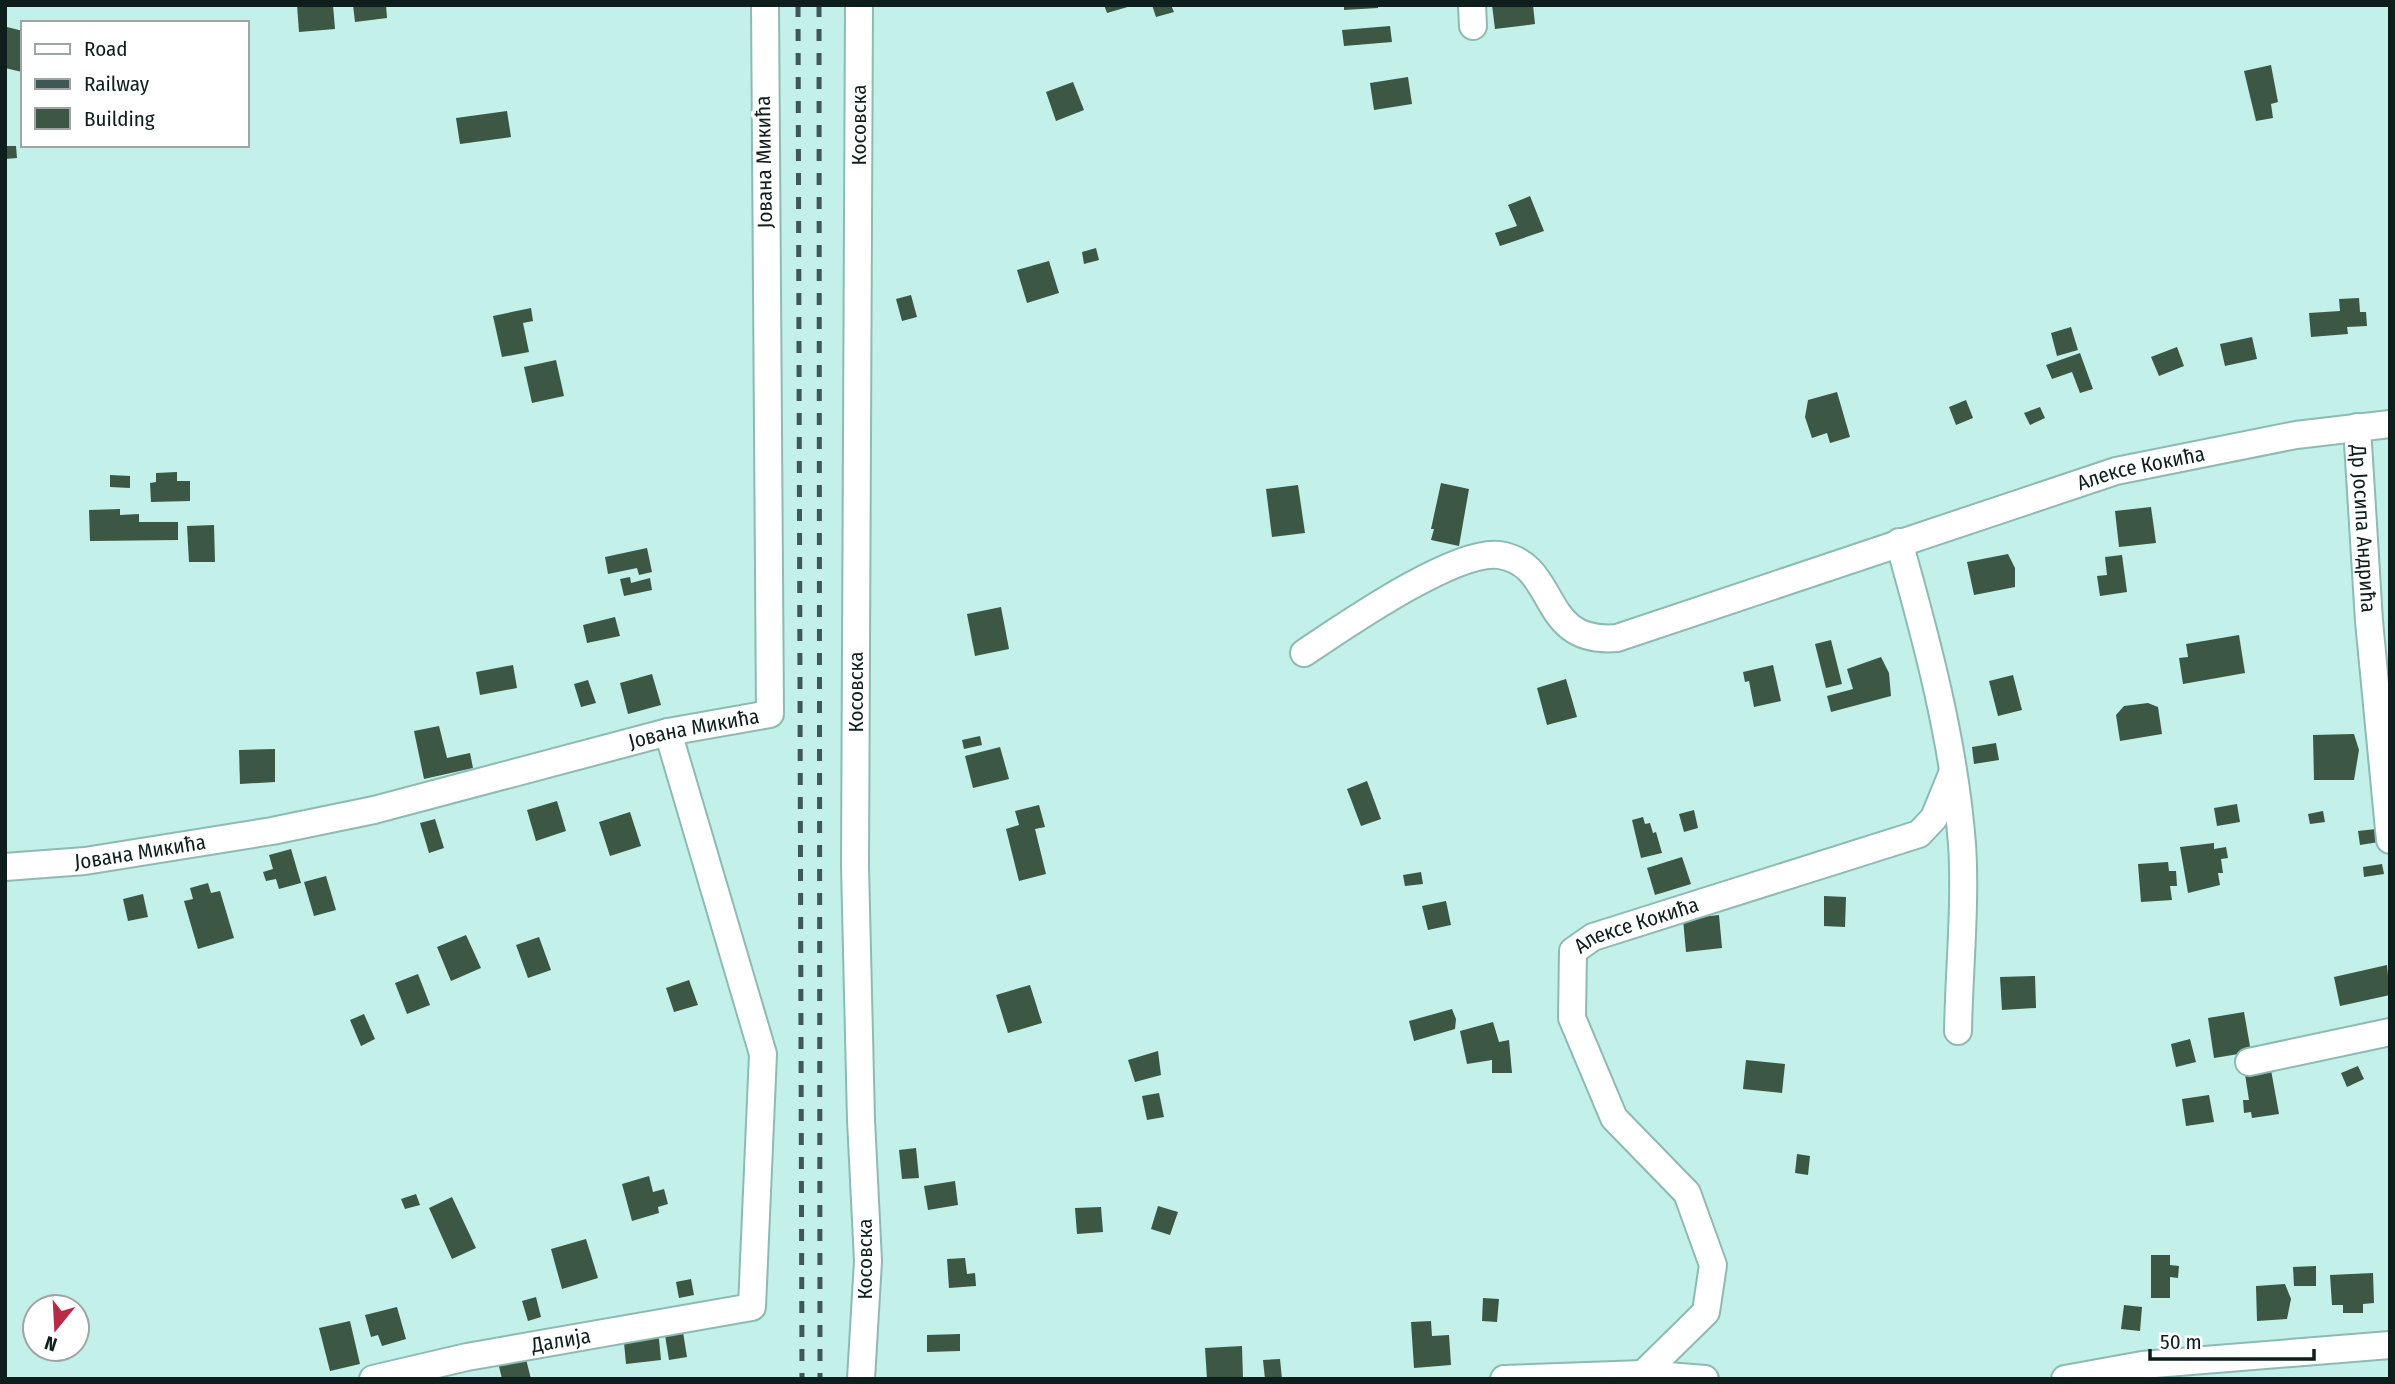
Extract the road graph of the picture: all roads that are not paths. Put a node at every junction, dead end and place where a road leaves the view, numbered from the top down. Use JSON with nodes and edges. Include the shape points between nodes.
{"nodes":[{"id":1,"x":765,"y":5,"type":"edge"},
{"id":2,"x":859,"y":5,"type":"edge"},
{"id":3,"x":2390,"y":424,"type":"edge"},
{"id":4,"x":2357,"y":428,"type":"junction"},
{"id":5,"x":1899,"y":542,"type":"junction"},
{"id":6,"x":1304,"y":653,"type":"dead end"},
{"id":7,"x":668,"y":732,"type":"junction"},
{"id":8,"x":1952,"y":774,"type":"junction"},
{"id":9,"x":2390,"y":840,"type":"edge"},
{"id":10,"x":5,"y":867,"type":"edge"},
{"id":11,"x":1958,"y":1031,"type":"dead end"},
{"id":12,"x":2390,"y":1032,"type":"edge"},
{"id":13,"x":2249,"y":1062,"type":"dead end"},
{"id":14,"x":2390,"y":1345,"type":"edge"},
{"id":15,"x":1643,"y":1374,"type":"junction"},
{"id":16,"x":373,"y":1379,"type":"edge"},
{"id":17,"x":861,"y":1379,"type":"edge"},
{"id":18,"x":1504,"y":1379,"type":"edge"},
{"id":19,"x":1704,"y":1379,"type":"edge"},
{"id":20,"x":2065,"y":1379,"type":"edge"}],
"edges":[{"from":1,"to":7,"type":"street","name":"Јована Микића","via":[[770,714]]},
{"from":2,"to":17,"type":"street","name":"Косовска","via":[[855,866],[868,1261]]},
{"from":3,"to":4,"type":"street","name":"Алексе Кокића"},
{"from":4,"to":5,"type":"street","name":"Алексе Кокића","via":[[2296,435],[2116,471]]},
{"from":4,"to":9,"type":"street","name":"Др Јосипа Андрића"},
{"from":5,"to":6,"type":"street","name":"Алексе Кокића","via":[[1617,638],[1595,640],[1574,632],[1520,562],[1498,555],[1475,558],[1394,593]]},
{"from":5,"to":8,"type":"street","via":[[1925,633]]},
{"from":7,"to":10,"type":"street","name":"Јована Микића","via":[[374,810],[85,861]]},
{"from":7,"to":16,"type":"street","name":"Далија","via":[[763,1054],[752,1307],[467,1357]]},
{"from":8,"to":11,"type":"street","via":[[1962,846]]},
{"from":8,"to":15,"type":"street","name":"Алексе Кокића","via":[[1934,818],[1919,835],[1593,937],[1573,951],[1572,1017],[1614,1118],[1687,1193],[1713,1265],[1706,1312]]},
{"from":12,"to":13,"type":"street"},
{"from":14,"to":20,"type":"street","via":[[2142,1365]]},
{"from":15,"to":18,"type":"street"},
{"from":15,"to":19,"type":"street"}]}
